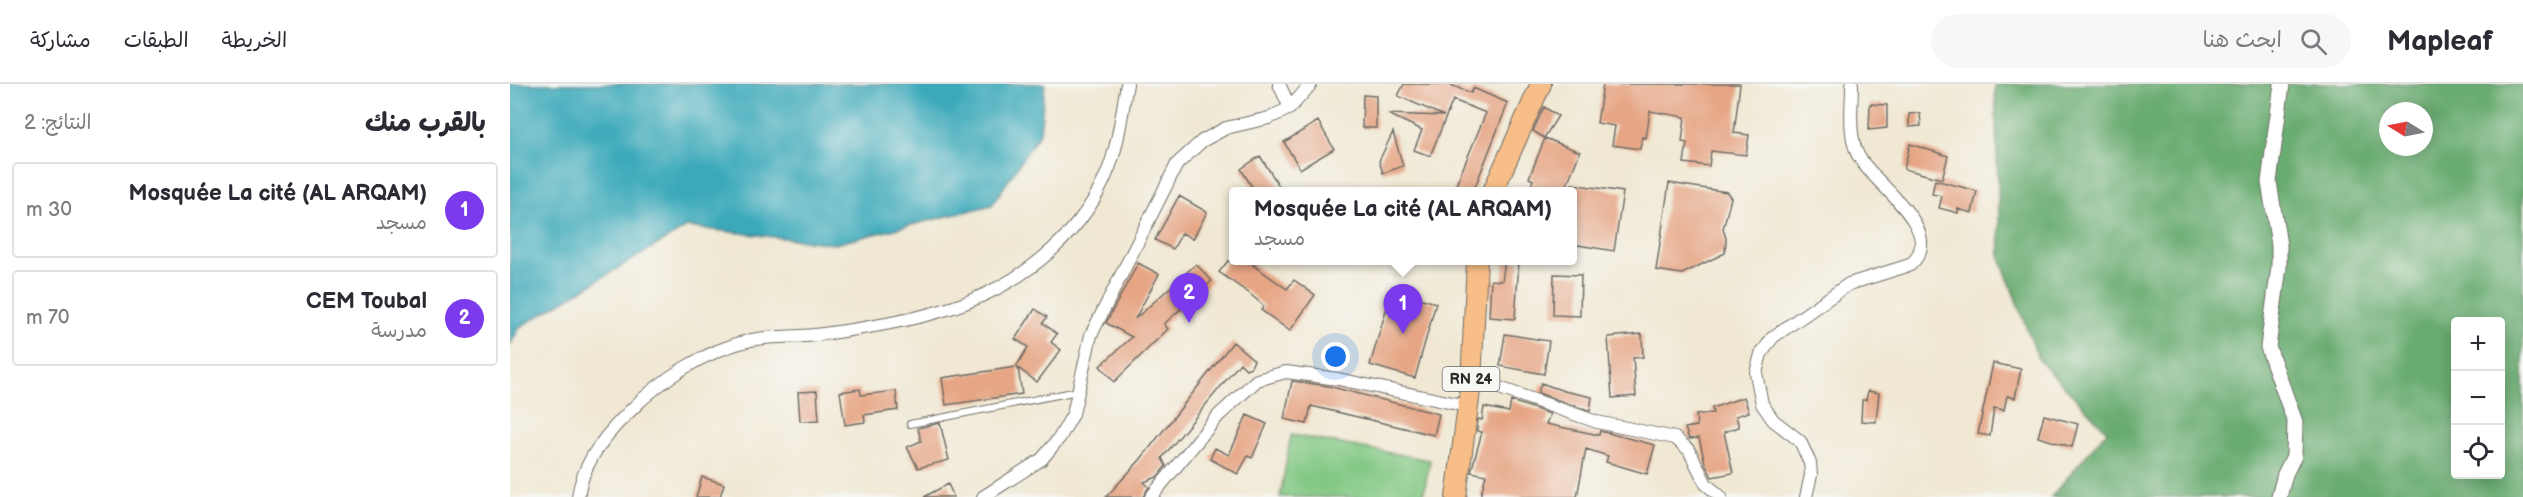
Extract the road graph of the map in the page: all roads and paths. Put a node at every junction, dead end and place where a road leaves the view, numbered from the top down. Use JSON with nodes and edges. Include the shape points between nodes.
{"nodes":[{"id":1,"x":1127,"y":84,"type":"edge"},
{"id":2,"x":1279,"y":84,"type":"edge"},
{"id":3,"x":1311,"y":84,"type":"edge"},
{"id":4,"x":1541,"y":84,"type":"edge"},
{"id":5,"x":1852,"y":84,"type":"edge"},
{"id":6,"x":2282,"y":84,"type":"edge"},
{"id":7,"x":1290,"y":108,"type":"junction"},
{"id":8,"x":1495,"y":187,"type":"edge"},
{"id":9,"x":1477,"y":265,"type":"edge"},
{"id":10,"x":1471,"y":383,"type":"junction"},
{"id":11,"x":1078,"y":391,"type":"junction"},
{"id":12,"x":1467,"y":406,"type":"junction"},
{"id":13,"x":910,"y":424,"type":"dead end"},
{"id":14,"x":578,"y":497,"type":"edge"},
{"id":15,"x":983,"y":497,"type":"edge"},
{"id":16,"x":1151,"y":497,"type":"edge"},
{"id":17,"x":1455,"y":497,"type":"edge"},
{"id":18,"x":1721,"y":497,"type":"edge"},
{"id":19,"x":1806,"y":497,"type":"edge"},
{"id":20,"x":2279,"y":497,"type":"edge"}],
"edges":[{"from":1,"to":14,"type":"street","via":[[1110,166],[1098,195],[1080,220],[1035,266],[965,303],[822,334],[752,340],[707,356],[666,379],[607,434],[590,461]]},
{"from":2,"to":7,"type":"street"},
{"from":3,"to":7,"type":"street"},
{"from":4,"to":8,"type":"main road"},
{"from":5,"to":19,"type":"street","via":[[1852,131],[1857,154],[1904,207],[1919,232],[1921,245],[1910,265],[1849,284],[1773,337],[1761,354],[1756,373],[1762,404],[1773,420],[1800,441],[1810,463]]},
{"from":6,"to":20,"type":"street","via":[[2269,182],[2279,267],[2268,347],[2295,423],[2294,456]]},
{"from":7,"to":11,"type":"street","via":[[1269,118],[1226,128],[1202,141],[1177,164],[1091,335]]},
{"from":9,"to":10,"type":"main road","number":"RN 24"},
{"from":10,"to":12,"type":"main road","number":"RN 24"},
{"from":10,"to":18,"type":"street","via":[[1491,385],[1597,422],[1675,438],[1689,450],[1706,484]]},
{"from":11,"to":13,"type":"lane"},
{"from":11,"to":15,"type":"street","via":[[1073,414],[1042,459]]},
{"from":12,"to":16,"type":"street","via":[[1286,372],[1257,380],[1218,416]]},
{"from":12,"to":17,"type":"main road","number":"RN 24"}]}
